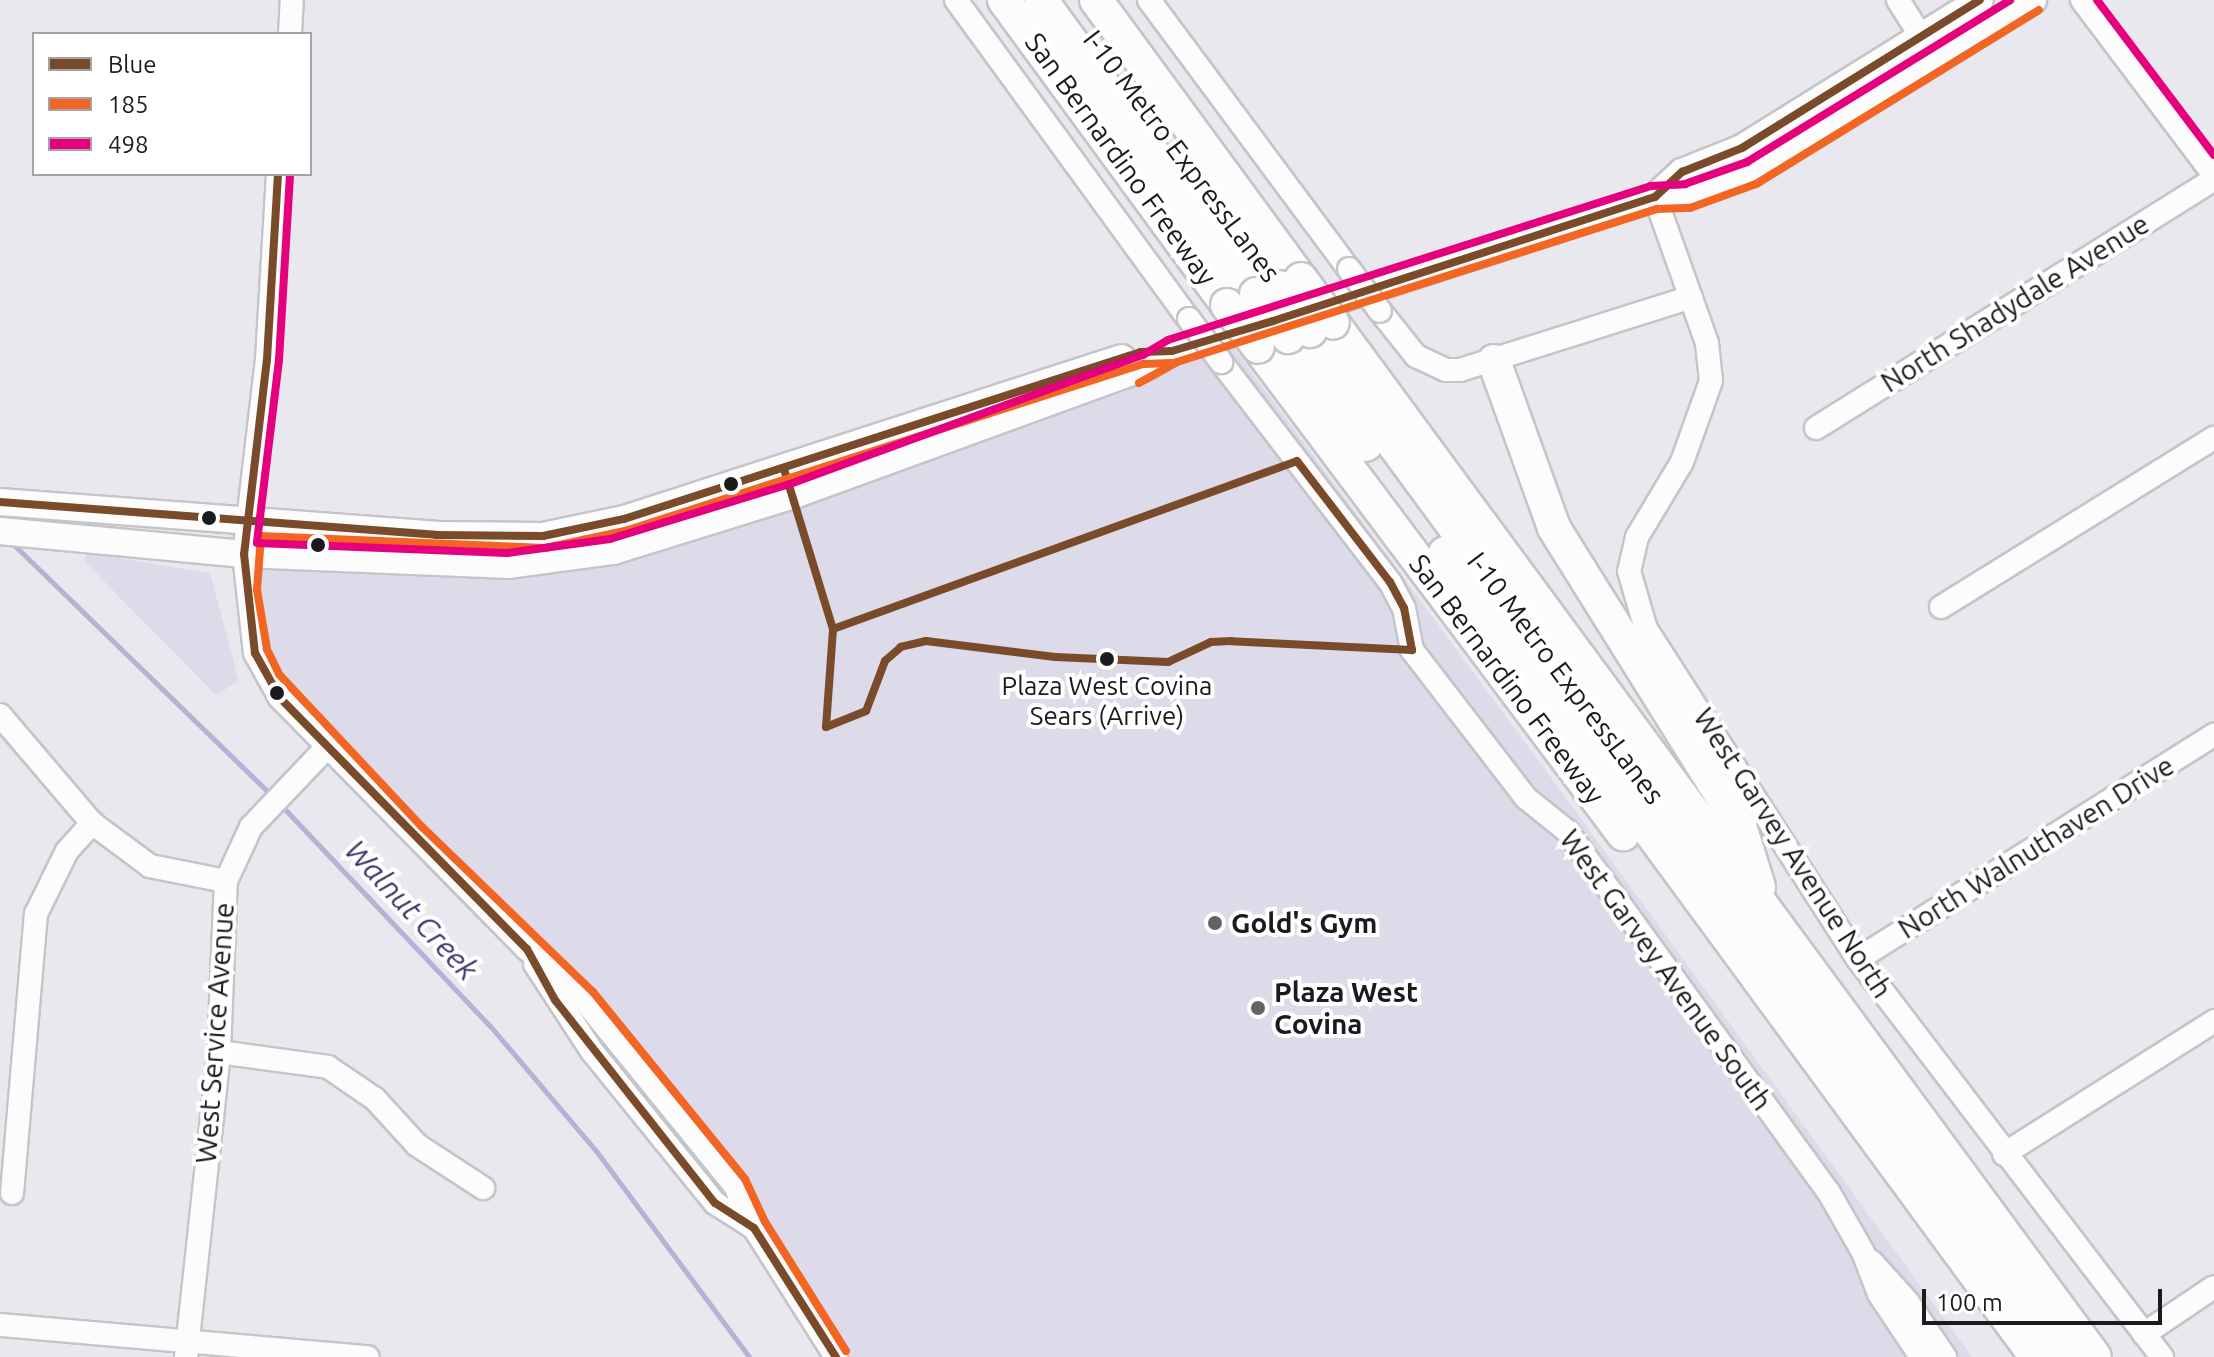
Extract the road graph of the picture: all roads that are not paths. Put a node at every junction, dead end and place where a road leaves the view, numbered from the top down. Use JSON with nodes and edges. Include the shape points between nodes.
{"nodes":[{"id":1,"x":292,"y":0,"type":"edge"},
{"id":2,"x":956,"y":0,"type":"edge"},
{"id":3,"x":1004,"y":0,"type":"edge"},
{"id":4,"x":1041,"y":0,"type":"edge"},
{"id":5,"x":1065,"y":0,"type":"edge"},
{"id":6,"x":1096,"y":0,"type":"edge"},
{"id":7,"x":1149,"y":0,"type":"edge"},
{"id":8,"x":1898,"y":0,"type":"edge"},
{"id":9,"x":1980,"y":0,"type":"edge"},
{"id":10,"x":2033,"y":0,"type":"edge"},
{"id":11,"x":2082,"y":0,"type":"edge"},
{"id":12,"x":290,"y":32,"type":"edge"},
{"id":13,"x":1922,"y":37,"type":"junction"},
{"id":14,"x":1937,"y":62,"type":"junction"},
{"id":15,"x":278,"y":176,"type":"edge"},
{"id":16,"x":2214,"y":177,"type":"edge"},
{"id":17,"x":1655,"y":197,"type":"junction"},
{"id":18,"x":1266,"y":291,"type":"junction"},
{"id":19,"x":1691,"y":297,"type":"junction"},
{"id":20,"x":1293,"y":332,"type":"junction"},
{"id":21,"x":1172,"y":351,"type":"junction"},
{"id":22,"x":1494,"y":361,"type":"junction"},
{"id":23,"x":1816,"y":428,"type":"dead end"},
{"id":24,"x":2214,"y":438,"type":"edge"},
{"id":25,"x":0,"y":502,"type":"edge"},
{"id":26,"x":250,"y":523,"type":"junction"},
{"id":27,"x":0,"y":531,"type":"edge"},
{"id":28,"x":244,"y":554,"type":"junction"},
{"id":29,"x":1941,"y":607,"type":"dead end"},
{"id":30,"x":0,"y":715,"type":"edge"},
{"id":31,"x":2214,"y":735,"type":"edge"},
{"id":32,"x":329,"y":745,"type":"junction"},
{"id":33,"x":92,"y":823,"type":"junction"},
{"id":34,"x":226,"y":881,"type":"junction"},
{"id":35,"x":1768,"y":913,"type":"junction"},
{"id":36,"x":527,"y":949,"type":"junction"},
{"id":37,"x":1858,"y":959,"type":"junction"},
{"id":38,"x":539,"y":972,"type":"junction"},
{"id":39,"x":584,"y":1000,"type":"junction"},
{"id":40,"x":2214,"y":1021,"type":"edge"},
{"id":41,"x":591,"y":1050,"type":"junction"},
{"id":42,"x":219,"y":1052,"type":"junction"},
{"id":43,"x":703,"y":1146,"type":"junction"},
{"id":44,"x":2004,"y":1154,"type":"junction"},
{"id":45,"x":483,"y":1188,"type":"dead end"},
{"id":46,"x":12,"y":1193,"type":"dead end"},
{"id":47,"x":754,"y":1228,"type":"junction"},
{"id":48,"x":1863,"y":1252,"type":"junction"},
{"id":49,"x":2214,"y":1287,"type":"edge"},
{"id":50,"x":0,"y":1325,"type":"edge"},
{"id":51,"x":2144,"y":1334,"type":"junction"},
{"id":52,"x":187,"y":1350,"type":"edge"},
{"id":53,"x":2006,"y":1351,"type":"edge"},
{"id":54,"x":368,"y":1357,"type":"edge"},
{"id":55,"x":836,"y":1357,"type":"edge"},
{"id":56,"x":1921,"y":1357,"type":"edge"},
{"id":57,"x":1945,"y":1357,"type":"edge"},
{"id":58,"x":2036,"y":1357,"type":"edge"},
{"id":59,"x":2065,"y":1357,"type":"edge"},
{"id":60,"x":2095,"y":1357,"type":"edge"},
{"id":61,"x":2162,"y":1357,"type":"edge"}],
"edges":[{"from":1,"to":12,"type":"street"},
{"from":2,"to":48,"type":"street","name":"West Garvey Avenue South","bridge":true,"via":[[1390,582],[1404,608],[1412,650],[1526,798],[1570,834],[1828,1191]]},
{"from":3,"to":18,"type":"highway","name":"San Bernardino Freeway"},
{"from":4,"to":18,"type":"highway","name":"I-10 Metro ExpressLanes"},
{"from":5,"to":18,"type":"highway","name":"I-10 Metro ExpressLanes"},
{"from":6,"to":18,"type":"highway","name":"San Bernardino Freeway"},
{"from":7,"to":22,"type":"street","bridge":true,"via":[[1380,311],[1429,364],[1460,370]]},
{"from":8,"to":13,"type":"street"},
{"from":9,"to":13,"type":"main road"},
{"from":10,"to":14,"type":"main road"},
{"from":11,"to":16,"type":"street"},
{"from":13,"to":14,"type":"street"},
{"from":13,"to":17,"type":"main road","via":[[1742,148],[1682,172]]},
{"from":14,"to":17,"type":"main road","via":[[1752,173],[1687,196]]},
{"from":15,"to":26,"type":"street"},
{"from":16,"to":23,"type":"street","name":"North Shadydale Avenue"},
{"from":17,"to":19,"type":"street","name":"West Garvey Avenue North"},
{"from":17,"to":20,"type":"main road"},
{"from":18,"to":20,"type":"highway","name":"San Bernardino Freeway","bridge":true},
{"from":18,"to":20,"type":"highway","name":"San Bernardino Freeway","bridge":true},
{"from":19,"to":22,"type":"street"},
{"from":19,"to":37,"type":"street","name":"West Garvey Avenue North","via":[[1707,343],[1711,381],[1682,462],[1637,537],[1629,571],[1633,595],[1646,629]]},
{"from":20,"to":21,"type":"main road"},
{"from":20,"to":35,"type":"highway","name":"San Bernardino Freeway"},
{"from":20,"to":53,"type":"highway","name":"San Bernardino Freeway"},
{"from":20,"to":58,"type":"highway","name":"I-10 Metro ExpressLanes"},
{"from":20,"to":59,"type":"highway","name":"I-10 Metro ExpressLanes"},
{"from":21,"to":26,"type":"main road","via":[[1141,352],[624,519],[543,536]]},
{"from":21,"to":28,"type":"main road","via":[[1148,366],[944,442],[613,551],[508,565]]},
{"from":22,"to":35,"type":"highway","via":[[1554,528],[1740,826]]},
{"from":24,"to":29,"type":"street"},
{"from":25,"to":26,"type":"main road"},
{"from":26,"to":28,"type":"street"},
{"from":27,"to":28,"type":"main road"},
{"from":28,"to":32,"type":"street","via":[[255,653],[280,698]]},
{"from":30,"to":33,"type":"street"},
{"from":31,"to":37,"type":"street","name":"North Walnuthaven Drive"},
{"from":32,"to":34,"type":"street","name":"West Service Avenue","via":[[251,827]]},
{"from":32,"to":36,"type":"street"},
{"from":33,"to":34,"type":"street","via":[[150,866]]},
{"from":33,"to":46,"type":"street","via":[[67,851],[36,914]]},
{"from":34,"to":42,"type":"street","name":"West Service Avenue"},
{"from":35,"to":60,"type":"highway","name":"San Bernardino Freeway"},
{"from":36,"to":38,"type":"street"},
{"from":36,"to":39,"type":"street"},
{"from":37,"to":44,"type":"street","name":"West Garvey Avenue North"},
{"from":38,"to":39,"type":"street","via":[[562,994]]},
{"from":38,"to":41,"type":"street"},
{"from":39,"to":43,"type":"street"},
{"from":40,"to":44,"type":"street"},
{"from":41,"to":43,"type":"street","via":[[615,1058],[692,1150]]},
{"from":41,"to":47,"type":"street","via":[[715,1203]]},
{"from":42,"to":45,"type":"street","via":[[328,1067],[375,1099],[417,1145]]},
{"from":42,"to":52,"type":"street","name":"West Service Avenue"},
{"from":43,"to":47,"type":"street","via":[[735,1186]]},
{"from":44,"to":51,"type":"street","name":"West Garvey Avenue North"},
{"from":47,"to":55,"type":"street"},
{"from":48,"to":56,"type":"street","name":"West Garvey Avenue South","via":[[1879,1294]]},
{"from":48,"to":57,"type":"street","name":"West Garvey Avenue South","via":[[1907,1301]]},
{"from":49,"to":51,"type":"street"},
{"from":50,"to":52,"type":"street"},
{"from":51,"to":61,"type":"street","name":"West Garvey Avenue North"},
{"from":52,"to":54,"type":"street"}]}
